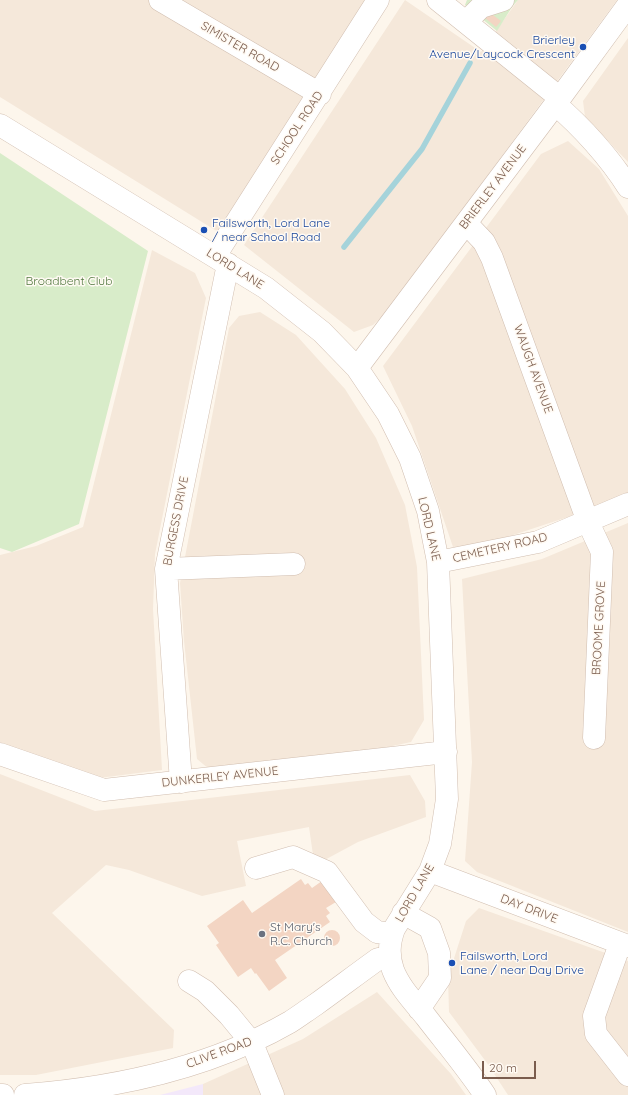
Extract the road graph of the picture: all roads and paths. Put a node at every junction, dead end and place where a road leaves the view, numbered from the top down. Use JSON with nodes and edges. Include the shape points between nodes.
{"nodes":[{"id":1,"x":160,"y":0,"type":"edge"},
{"id":2,"x":378,"y":0,"type":"edge"},
{"id":3,"x":438,"y":0,"type":"edge"},
{"id":4,"x":503,"y":0,"type":"edge"},
{"id":5,"x":628,"y":5,"type":"edge"},
{"id":6,"x":466,"y":22,"type":"junction"},
{"id":7,"x":320,"y":94,"type":"junction"},
{"id":8,"x":557,"y":101,"type":"junction"},
{"id":9,"x":0,"y":125,"type":"edge"},
{"id":10,"x":628,"y":187,"type":"edge"},
{"id":11,"x":466,"y":223,"type":"junction"},
{"id":12,"x":221,"y":260,"type":"junction"},
{"id":13,"x":357,"y":368,"type":"junction"},
{"id":14,"x":628,"y":504,"type":"edge"},
{"id":15,"x":588,"y":522,"type":"junction"},
{"id":16,"x":438,"y":562,"type":"junction"},
{"id":17,"x":294,"y":564,"type":"dead end"},
{"id":18,"x":166,"y":569,"type":"junction"},
{"id":19,"x":594,"y":738,"type":"dead end"},
{"id":20,"x":446,"y":752,"type":"junction"},
{"id":21,"x":0,"y":754,"type":"edge"},
{"id":22,"x":181,"y":782,"type":"junction"},
{"id":23,"x":256,"y":868,"type":"dead end"},
{"id":24,"x":430,"y":871,"type":"junction"},
{"id":25,"x":403,"y":912,"type":"junction"},
{"id":26,"x":392,"y":934,"type":"junction"},
{"id":27,"x":624,"y":945,"type":"edge"},
{"id":28,"x":390,"y":957,"type":"junction"},
{"id":29,"x":189,"y":981,"type":"dead end"},
{"id":30,"x":419,"y":1009,"type":"junction"},
{"id":31,"x":252,"y":1043,"type":"junction"},
{"id":32,"x":628,"y":1075,"type":"edge"},
{"id":33,"x":26,"y":1095,"type":"edge"},
{"id":34,"x":273,"y":1095,"type":"edge"},
{"id":35,"x":486,"y":1095,"type":"edge"}],
"edges":[{"from":1,"to":7,"type":"street","name":"SIMISTER ROAD"},
{"from":2,"to":7,"type":"street","name":"SCHOOL ROAD"},
{"from":3,"to":6,"type":"street"},
{"from":4,"to":6,"type":"street","via":[[481,7]]},
{"from":5,"to":8,"type":"street","name":"BRIERLEY AVENUE"},
{"from":6,"to":8,"type":"street"},
{"from":7,"to":12,"type":"street","name":"SCHOOL ROAD"},
{"from":8,"to":10,"type":"street","via":[[618,171]]},
{"from":8,"to":11,"type":"street","name":"BRIERLEY AVENUE"},
{"from":9,"to":12,"type":"street","name":"LORD LANE"},
{"from":11,"to":13,"type":"street","name":"BRIERLEY AVENUE"},
{"from":11,"to":15,"type":"street","name":"WAUGH AVENUE","via":[[484,242],[492,258]]},
{"from":12,"to":13,"type":"street","name":"LORD LANE","via":[[266,288],[322,332]]},
{"from":12,"to":18,"type":"street","name":"BURGESS DRIVE"},
{"from":13,"to":16,"type":"street","name":"LORD LANE","via":[[388,414],[410,458],[428,511]]},
{"from":14,"to":15,"type":"street","name":"CEMETERY ROAD"},
{"from":15,"to":16,"type":"street","name":"CEMETERY ROAD","via":[[538,542]]},
{"from":15,"to":19,"type":"street","name":"BROOME GROVE","via":[[602,552]]},
{"from":16,"to":20,"type":"street","name":"LORD LANE"},
{"from":17,"to":18,"type":"street"},
{"from":18,"to":22,"type":"street","name":"BURGESS DRIVE"},
{"from":20,"to":22,"type":"street","name":"DUNKERLEY AVENUE"},
{"from":20,"to":24,"type":"street","name":"LORD LANE","via":[[447,799],[444,822],[440,844]]},
{"from":21,"to":22,"type":"street","name":"DUNKERLEY AVENUE","via":[[104,790]]},
{"from":23,"to":26,"type":"street","via":[[293,857],[327,872],[364,922],[377,932]]},
{"from":24,"to":25,"type":"street","name":"LORD LANE"},
{"from":24,"to":27,"type":"street","name":"DAY DRIVE"},
{"from":25,"to":26,"type":"street","name":"LORD LANE"},
{"from":25,"to":30,"type":"street","via":[[430,928],[439,952],[440,978]]},
{"from":26,"to":28,"type":"street","name":"LORD LANE"},
{"from":27,"to":32,"type":"street","via":[[594,1016],[596,1034]]},
{"from":28,"to":30,"type":"street","name":"LORD LANE","via":[[397,979]]},
{"from":28,"to":31,"type":"street","name":"CLIVE ROAD","via":[[378,959],[291,1022]]},
{"from":29,"to":31,"type":"street","via":[[205,991]]},
{"from":30,"to":35,"type":"street","name":"LORD LANE"},
{"from":31,"to":33,"type":"street","name":"CLIVE ROAD","via":[[156,1074],[89,1088]]},
{"from":31,"to":34,"type":"street"}]}
